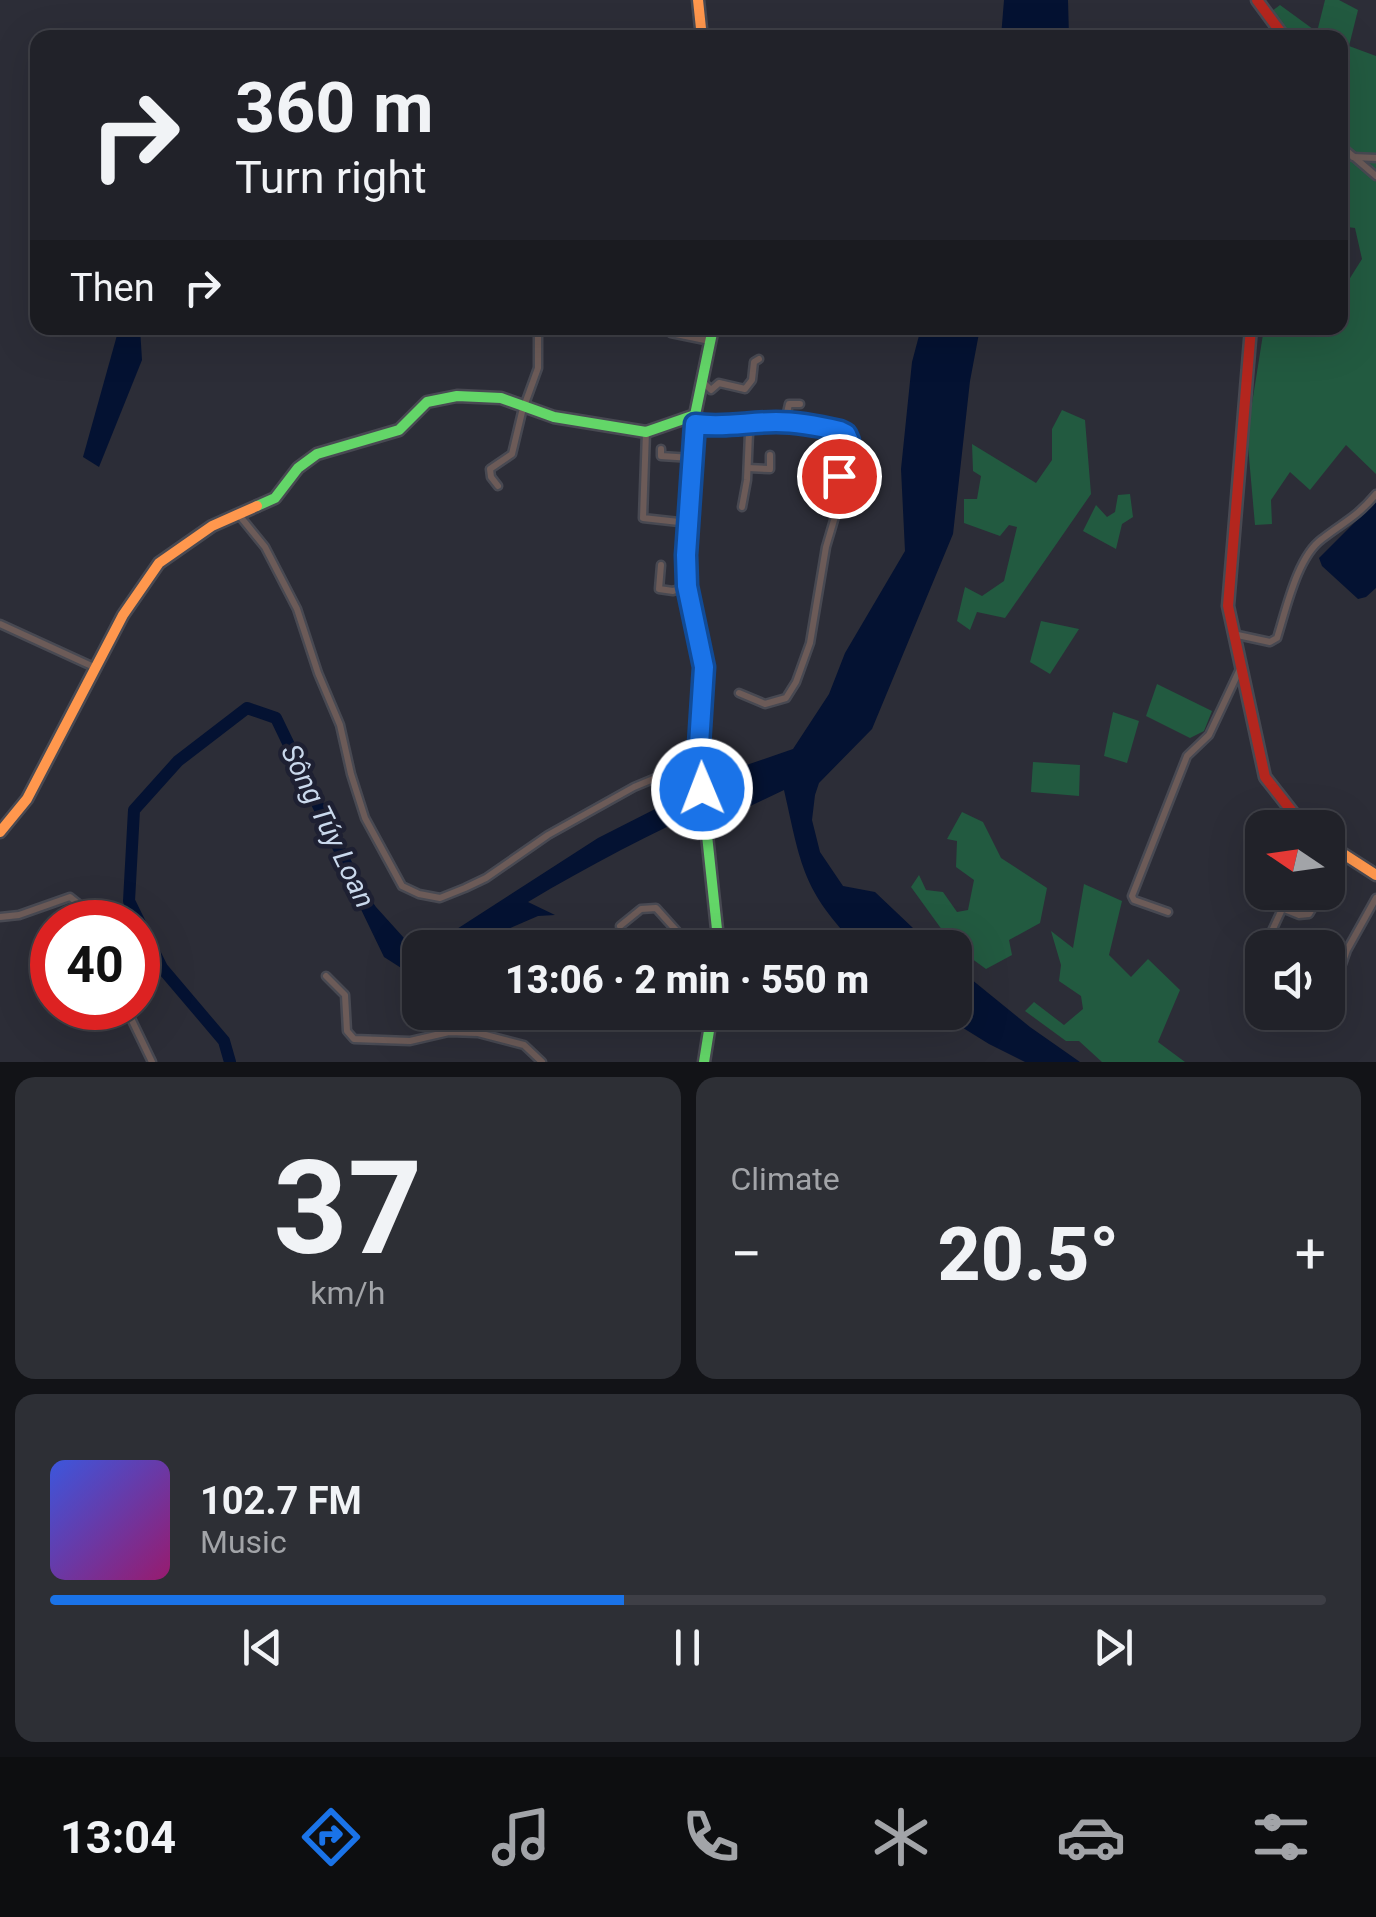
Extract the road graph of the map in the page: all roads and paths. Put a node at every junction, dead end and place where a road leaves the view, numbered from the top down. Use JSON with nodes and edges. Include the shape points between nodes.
{"nodes":[{"id":1,"x":698,"y":0,"type":"edge"},
{"id":2,"x":1257,"y":0,"type":"edge"},
{"id":3,"x":701,"y":30,"type":"edge"},
{"id":4,"x":1279,"y":30,"type":"edge"},
{"id":5,"x":1348,"y":153,"type":"edge"},
{"id":6,"x":1352,"y":157,"type":"junction"},
{"id":7,"x":1376,"y":158,"type":"edge"},
{"id":8,"x":1376,"y":176,"type":"edge"},
{"id":9,"x":538,"y":335,"type":"edge"},
{"id":10,"x":681,"y":335,"type":"edge"},
{"id":11,"x":711,"y":335,"type":"edge"},
{"id":12,"x":1250,"y":335,"type":"edge"},
{"id":13,"x":710,"y":341,"type":"junction"},
{"id":14,"x":759,"y":359,"type":"dead end"},
{"id":15,"x":702,"y":381,"type":"junction"},
{"id":16,"x":800,"y":404,"type":"dead end"},
{"id":17,"x":525,"y":406,"type":"junction"},
{"id":18,"x":695,"y":419,"type":"junction"},
{"id":19,"x":785,"y":422,"type":"junction"},
{"id":20,"x":741,"y":426,"type":"junction"},
{"id":21,"x":646,"y":432,"type":"junction"},
{"id":22,"x":662,"y":449,"type":"dead end"},
{"id":23,"x":770,"y":455,"type":"dead end"},
{"id":24,"x":693,"y":458,"type":"junction"},
{"id":25,"x":748,"y":468,"type":"junction"},
{"id":26,"x":498,"y":486,"type":"dead end"},
{"id":27,"x":1376,"y":494,"type":"edge"},
{"id":28,"x":742,"y":507,"type":"dead end"},
{"id":29,"x":238,"y":514,"type":"junction"},
{"id":30,"x":688,"y":523,"type":"junction"},
{"id":31,"x":661,"y":565,"type":"dead end"},
{"id":32,"x":687,"y":586,"type":"junction"},
{"id":33,"x":0,"y":624,"type":"edge"},
{"id":34,"x":1234,"y":634,"type":"junction"},
{"id":35,"x":96,"y":668,"type":"junction"},
{"id":36,"x":1240,"y":669,"type":"junction"},
{"id":37,"x":739,"y":693,"type":"dead end"},
{"id":38,"x":698,"y":760,"type":"junction"},
{"id":39,"x":1291,"y":810,"type":"edge"},
{"id":40,"x":0,"y":832,"type":"edge"},
{"id":41,"x":1345,"y":855,"type":"edge"},
{"id":42,"x":1376,"y":875,"type":"edge"},
{"id":43,"x":1376,"y":898,"type":"edge"},
{"id":44,"x":1287,"y":910,"type":"edge"},
{"id":45,"x":1311,"y":910,"type":"edge"},
{"id":46,"x":30,"y":911,"type":"edge"},
{"id":47,"x":1168,"y":912,"type":"dead end"},
{"id":48,"x":0,"y":917,"type":"edge"},
{"id":49,"x":620,"y":926,"type":"dead end"},
{"id":50,"x":676,"y":930,"type":"edge"},
{"id":51,"x":718,"y":930,"type":"edge"},
{"id":52,"x":1345,"y":955,"type":"edge"},
{"id":53,"x":326,"y":976,"type":"dead end"},
{"id":54,"x":135,"y":1030,"type":"edge"},
{"id":55,"x":709,"y":1030,"type":"edge"},
{"id":56,"x":148,"y":1061,"type":"edge"},
{"id":57,"x":542,"y":1062,"type":"edge"},
{"id":58,"x":704,"y":1062,"type":"edge"}],
"edges":[{"from":1,"to":3,"type":"street"},
{"from":2,"to":4,"type":"street"},
{"from":5,"to":6,"type":"street"},
{"from":6,"to":7,"type":"street"},
{"from":6,"to":8,"type":"street"},
{"from":9,"to":17,"type":"street","via":[[538,368]]},
{"from":10,"to":13,"type":"street"},
{"from":11,"to":13,"type":"street"},
{"from":12,"to":34,"type":"street","via":[[1228,606]]},
{"from":13,"to":15,"type":"street"},
{"from":14,"to":15,"type":"street","via":[[745,389],[720,383],[711,390]]},
{"from":15,"to":18,"type":"street"},
{"from":16,"to":19,"type":"street","via":[[789,404]]},
{"from":17,"to":21,"type":"street"},
{"from":17,"to":26,"type":"street","via":[[512,454],[492,466]]},
{"from":17,"to":29,"type":"street","via":[[457,396],[427,402],[399,430],[317,454],[274,498]]},
{"from":18,"to":20,"type":"street"},
{"from":18,"to":21,"type":"street"},
{"from":18,"to":24,"type":"street"},
{"from":19,"to":20,"type":"street"},
{"from":19,"to":37,"type":"street","via":[[840,431],[849,441],[810,643],[796,682],[786,698],[765,704]]},
{"from":20,"to":25,"type":"street","via":[[750,433]]},
{"from":21,"to":30,"type":"street","via":[[644,518]]},
{"from":22,"to":24,"type":"street","via":[[661,456]]},
{"from":23,"to":25,"type":"street","via":[[770,470]]},
{"from":24,"to":30,"type":"street"},
{"from":25,"to":28,"type":"street"},
{"from":27,"to":34,"type":"street","via":[[1308,554],[1277,638]]},
{"from":29,"to":35,"type":"street","via":[[159,563]]},
{"from":29,"to":38,"type":"street","via":[[266,547],[297,608],[365,818],[402,886],[440,898],[465,888],[634,787]]},
{"from":30,"to":32,"type":"street"},
{"from":31,"to":32,"type":"street","via":[[657,592]]},
{"from":32,"to":38,"type":"street","via":[[704,667]]},
{"from":33,"to":35,"type":"street"},
{"from":34,"to":36,"type":"street"},
{"from":35,"to":40,"type":"street","via":[[28,798]]},
{"from":36,"to":39,"type":"street","via":[[1265,776]]},
{"from":36,"to":47,"type":"street","via":[[1210,735],[1186,756],[1132,896]]},
{"from":38,"to":51,"type":"street"},
{"from":41,"to":42,"type":"street"},
{"from":43,"to":52,"type":"street"},
{"from":44,"to":45,"type":"street","via":[[1300,915]]},
{"from":46,"to":48,"type":"street"},
{"from":49,"to":50,"type":"street","via":[[651,907]]},
{"from":53,"to":57,"type":"street","via":[[345,995],[347,1031],[354,1038],[478,1033],[524,1046]]},
{"from":54,"to":56,"type":"street"},
{"from":55,"to":58,"type":"street"}]}
